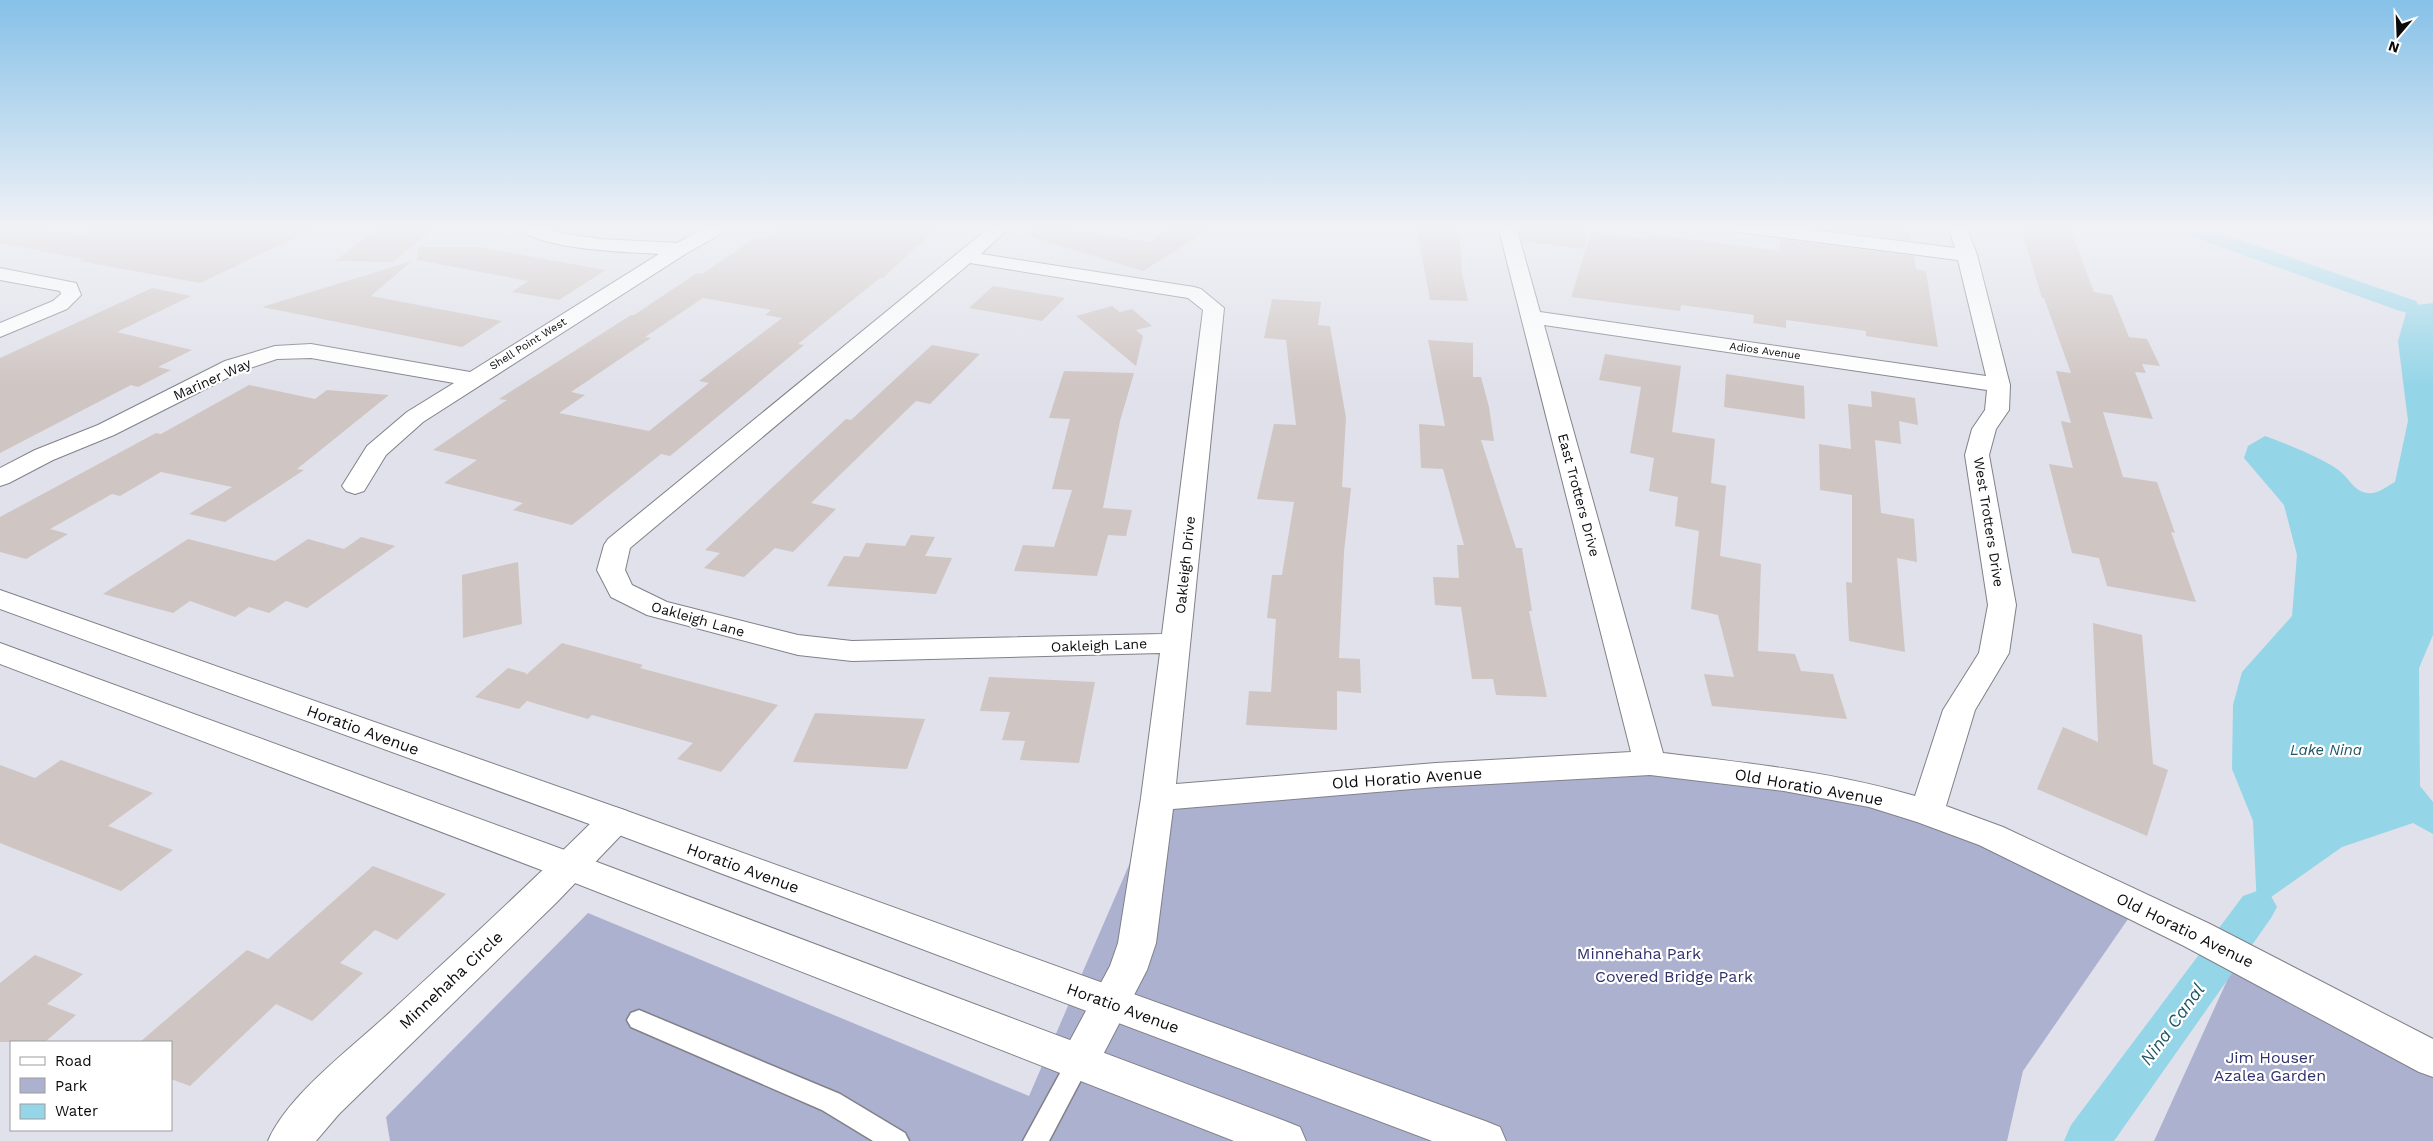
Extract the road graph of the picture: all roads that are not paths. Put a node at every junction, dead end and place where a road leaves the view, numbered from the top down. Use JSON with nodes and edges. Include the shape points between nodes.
{"nodes":[{"id":1,"x":28,"y":279,"type":"edge"},
{"id":2,"x":632,"y":279,"type":"edge"},
{"id":3,"x":940,"y":279,"type":"edge"},
{"id":4,"x":1104,"y":279,"type":"edge"},
{"id":5,"x":1522,"y":279,"type":"edge"},
{"id":6,"x":1973,"y":279,"type":"edge"},
{"id":7,"x":1532,"y":317,"type":"junction"},
{"id":8,"x":0,"y":331,"type":"edge"},
{"id":9,"x":472,"y":379,"type":"junction"},
{"id":10,"x":1999,"y":385,"type":"junction"},
{"id":11,"x":106,"y":430,"type":"junction"},
{"id":12,"x":0,"y":478,"type":"edge"},
{"id":13,"x":355,"y":486,"type":"dead end"},
{"id":14,"x":0,"y":492,"type":"edge"},
{"id":15,"x":0,"y":600,"type":"edge"},
{"id":16,"x":1177,"y":643,"type":"junction"},
{"id":17,"x":0,"y":653,"type":"edge"},
{"id":18,"x":1650,"y":764,"type":"junction"},
{"id":19,"x":1158,"y":798,"type":"junction"},
{"id":20,"x":1927,"y":812,"type":"junction"},
{"id":21,"x":615,"y":820,"type":"junction"},
{"id":22,"x":569,"y":866,"type":"junction"},
{"id":23,"x":1110,"y":1003,"type":"junction"},
{"id":24,"x":639,"y":1020,"type":"dead end"},
{"id":25,"x":2433,"y":1058,"type":"edge"},
{"id":26,"x":1079,"y":1061,"type":"junction"},
{"id":27,"x":289,"y":1141,"type":"edge"},
{"id":28,"x":896,"y":1141,"type":"edge"},
{"id":29,"x":1036,"y":1141,"type":"edge"},
{"id":30,"x":1285,"y":1141,"type":"edge"},
{"id":31,"x":1485,"y":1141,"type":"edge"}],
"edges":[{"from":1,"to":8,"type":"street","via":[[69,287],[71,295],[60,304]]},
{"from":2,"to":9,"type":"street","name":"Shell Point West"},
{"from":3,"to":16,"type":"street","name":"Oakleigh Lane","via":[[617,545],[611,570],[620,591],[657,610],[798,645],[852,651]]},
{"from":4,"to":16,"type":"street","name":"Oakleigh Drive","via":[[1194,293],[1214,308]]},
{"from":5,"to":7,"type":"street","name":"East Trotters Drive"},
{"from":6,"to":10,"type":"street","name":"West Trotters Drive"},
{"from":7,"to":10,"type":"street","name":"Adios Avenue"},
{"from":7,"to":18,"type":"street","name":"East Trotters Drive"},
{"from":9,"to":11,"type":"street","name":"Mariner Way","via":[[311,351],[275,353],[233,366]]},
{"from":9,"to":13,"type":"street","name":"Shell Point West","via":[[415,417],[376,451]]},
{"from":10,"to":20,"type":"street","name":"West Trotters Drive","via":[[1997,410],[1984,429],[1977,456],[2002,605],[1994,653],[1959,710]]},
{"from":11,"to":12,"type":"street","name":"Mariner Way","via":[[44,455]]},
{"from":11,"to":14,"type":"street","name":"Mariner Way","via":[[58,461]]},
{"from":15,"to":21,"type":"street","name":"Horatio Avenue"},
{"from":16,"to":19,"type":"street","name":"Oakleigh Drive"},
{"from":17,"to":22,"type":"street"},
{"from":18,"to":19,"type":"street","name":"Old Horatio Avenue","via":[[1436,776]]},
{"from":18,"to":20,"type":"street","name":"Old Horatio Avenue","via":[[1784,779],[1869,795]]},
{"from":19,"to":23,"type":"street","name":"Oakleigh Drive","via":[[1137,943],[1128,970]]},
{"from":20,"to":25,"type":"street","name":"Old Horatio Avenue","via":[[1991,836],[2197,935]]},
{"from":21,"to":22,"type":"street","name":"Minnehaha Circle"},
{"from":21,"to":23,"type":"street","name":"Horatio Avenue"},
{"from":22,"to":26,"type":"street"},
{"from":22,"to":27,"type":"street","name":"Minnehaha Circle","via":[[324,1100]]},
{"from":23,"to":26,"type":"street","name":"Oakleigh Drive"},
{"from":23,"to":31,"type":"street","name":"Horatio Avenue"},
{"from":24,"to":28,"type":"lane","via":[[831,1102]]},
{"from":26,"to":29,"type":"lane"},
{"from":26,"to":30,"type":"street"}]}
